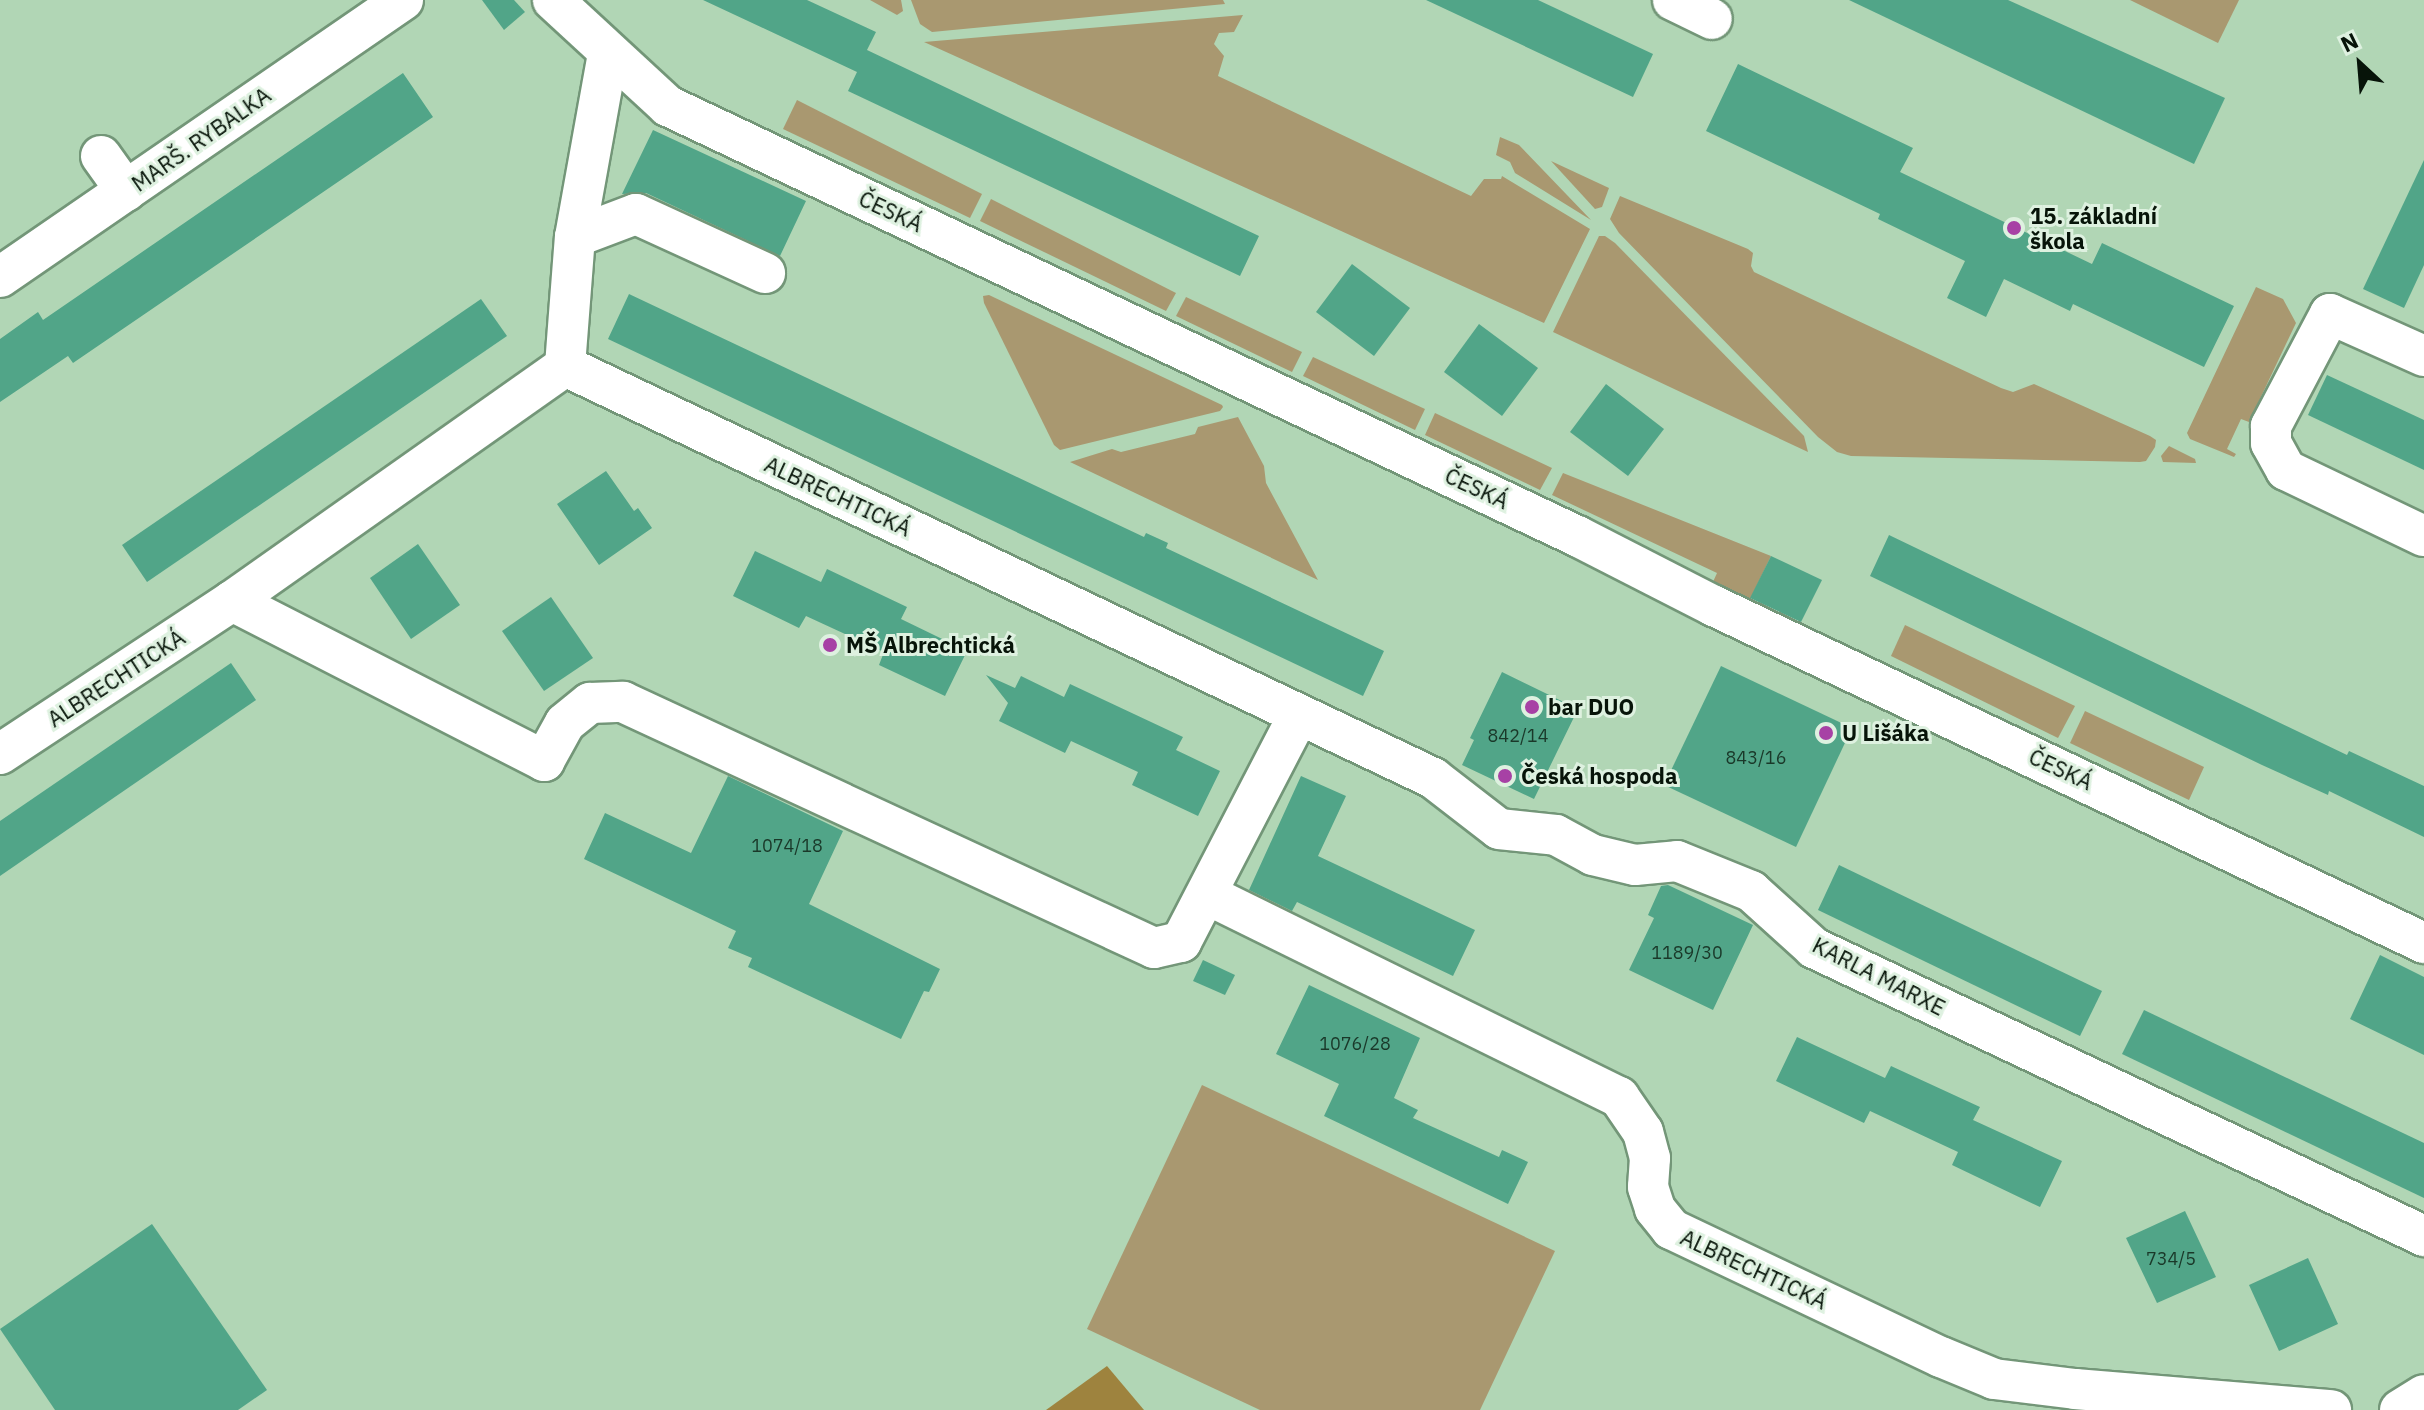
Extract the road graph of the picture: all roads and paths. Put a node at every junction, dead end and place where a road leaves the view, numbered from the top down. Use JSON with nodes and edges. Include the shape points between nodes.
{"nodes":[{"id":1,"x":403,"y":0,"type":"edge"},
{"id":2,"x":553,"y":0,"type":"edge"},
{"id":3,"x":1673,"y":0,"type":"edge"},
{"id":4,"x":1712,"y":19,"type":"dead end"},
{"id":5,"x":608,"y":54,"type":"junction"},
{"id":6,"x":101,"y":156,"type":"dead end"},
{"id":7,"x":126,"y":191,"type":"junction"},
{"id":8,"x":575,"y":237,"type":"junction"},
{"id":9,"x":765,"y":273,"type":"dead end"},
{"id":10,"x":0,"y":277,"type":"edge"},
{"id":11,"x":2424,"y":356,"type":"edge"},
{"id":12,"x":565,"y":366,"type":"junction"},
{"id":13,"x":2424,"y":536,"type":"edge"},
{"id":14,"x":232,"y":601,"type":"junction"},
{"id":15,"x":1298,"y":716,"type":"junction"},
{"id":16,"x":0,"y":754,"type":"edge"},
{"id":17,"x":1208,"y":895,"type":"junction"},
{"id":18,"x":2424,"y":943,"type":"edge"},
{"id":19,"x":2424,"y":1236,"type":"edge"},
{"id":20,"x":2424,"y":1395,"type":"edge"},
{"id":21,"x":2331,"y":1410,"type":"edge"},
{"id":22,"x":2404,"y":1410,"type":"edge"}],
"edges":[{"from":1,"to":7,"type":"street","name":"MARŠ. RYBALKA"},
{"from":2,"to":5,"type":"street","name":"ČESKÁ"},
{"from":3,"to":4,"type":"street"},
{"from":5,"to":8,"type":"street"},
{"from":5,"to":18,"type":"street","name":"ČESKÁ","via":[[668,106]]},
{"from":6,"to":7,"type":"street"},
{"from":7,"to":10,"type":"street","name":"MARŠ. RYBALKA"},
{"from":8,"to":9,"type":"street","via":[[636,214]]},
{"from":8,"to":12,"type":"street"},
{"from":11,"to":13,"type":"street","via":[[2330,314],[2271,426],[2271,443],[2286,470]]},
{"from":12,"to":14,"type":"street","name":"ALBRECHTICKÁ"},
{"from":12,"to":15,"type":"street","name":"ALBRECHTICKÁ"},
{"from":14,"to":16,"type":"street","name":"ALBRECHTICKÁ"},
{"from":14,"to":17,"type":"street","via":[[554,767],[565,723],[590,703],[623,702],[1154,948],[1181,942]]},
{"from":15,"to":17,"type":"street"},
{"from":15,"to":19,"type":"street","name":"KARLA MARXE","via":[[1433,778],[1499,829],[1556,835],[1593,855],[1635,865],[1677,861],[1751,891],[1814,948]]},
{"from":17,"to":21,"type":"street","name":"ALBRECHTICKÁ","via":[[1619,1097],[1643,1132],[1650,1158],[1648,1187],[1655,1209],[1671,1229],[1941,1357],[1994,1379]]},
{"from":20,"to":22,"type":"street"}]}
